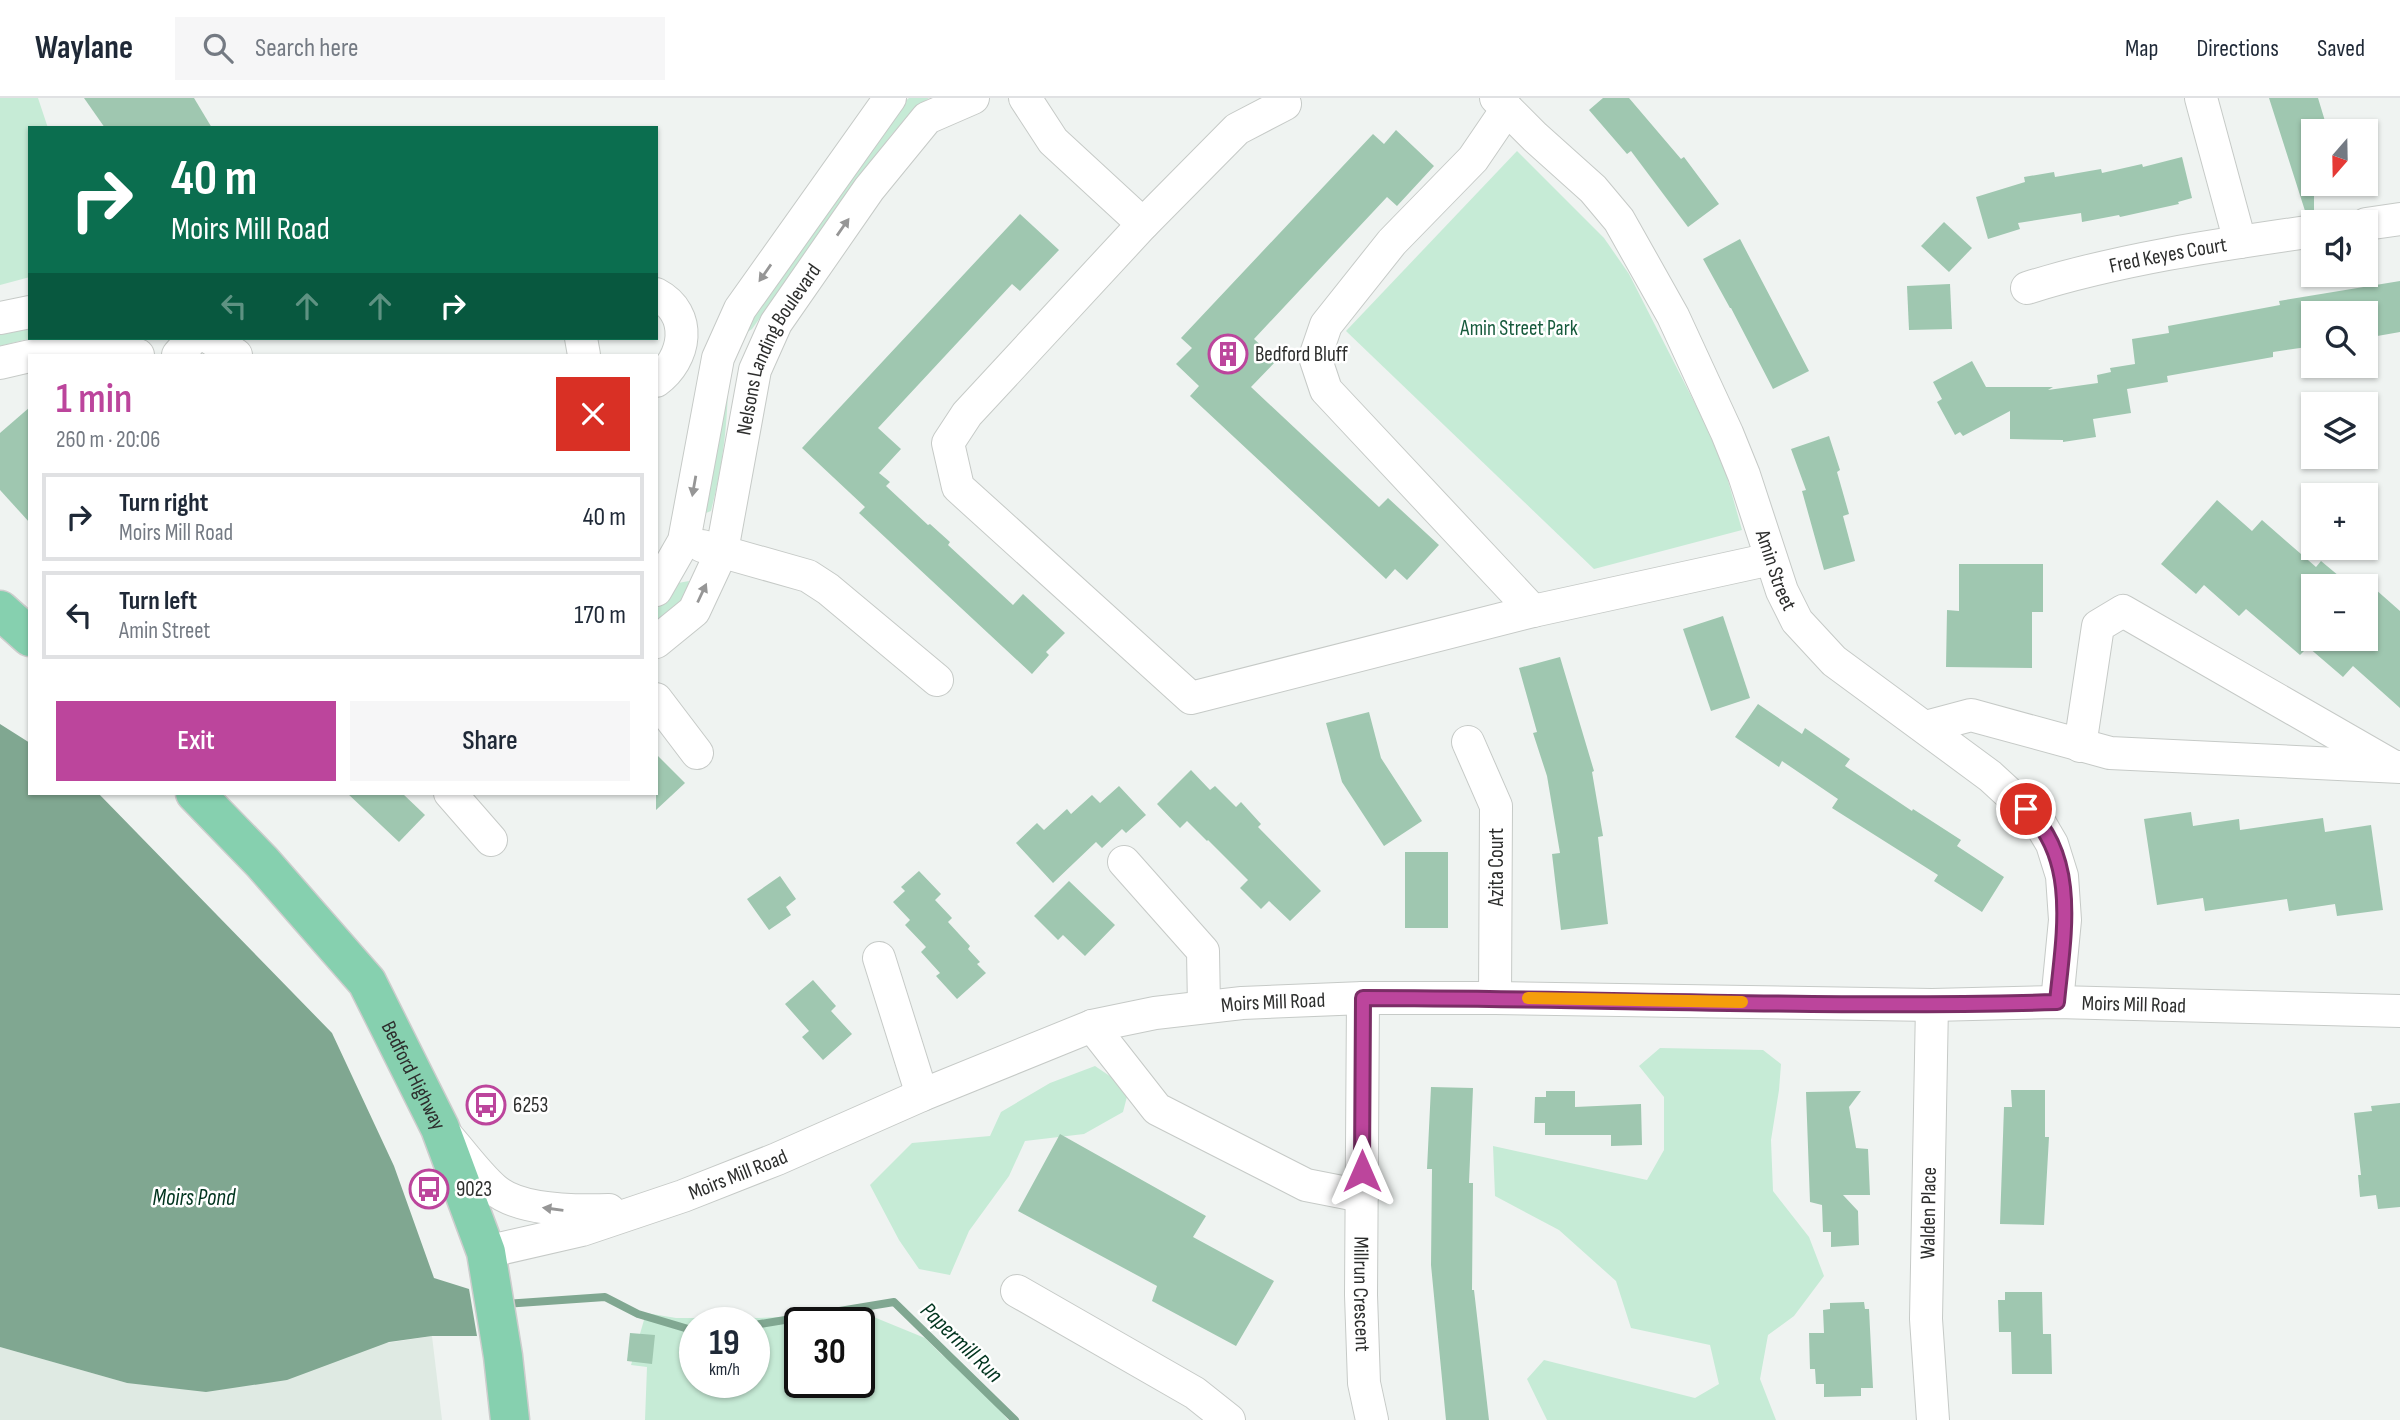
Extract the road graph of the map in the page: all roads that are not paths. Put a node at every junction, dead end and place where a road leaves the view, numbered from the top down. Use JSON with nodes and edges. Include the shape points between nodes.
{"nodes":[{"id":1,"x":890,"y":98,"type":"edge"},
{"id":2,"x":973,"y":98,"type":"edge"},
{"id":3,"x":1025,"y":98,"type":"edge"},
{"id":4,"x":2201,"y":98,"type":"edge"},
{"id":5,"x":1285,"y":104,"type":"dead end"},
{"id":6,"x":1502,"y":104,"type":"edge"},
{"id":7,"x":2400,"y":219,"type":"edge"},
{"id":8,"x":2378,"y":222,"type":"edge"},
{"id":9,"x":1143,"y":224,"type":"junction"},
{"id":10,"x":2301,"y":233,"type":"edge"},
{"id":11,"x":2241,"y":242,"type":"junction"},
{"id":12,"x":2027,"y":288,"type":"dead end"},
{"id":13,"x":658,"y":296,"type":"edge"},
{"id":14,"x":28,"y":312,"type":"edge"},
{"id":15,"x":0,"y":318,"type":"edge"},
{"id":16,"x":190,"y":340,"type":"edge"},
{"id":17,"x":212,"y":340,"type":"edge"},
{"id":18,"x":682,"y":342,"type":"junction"},
{"id":19,"x":42,"y":354,"type":"edge"},
{"id":20,"x":135,"y":354,"type":"edge"},
{"id":21,"x":179,"y":354,"type":"edge"},
{"id":22,"x":234,"y":354,"type":"edge"},
{"id":23,"x":28,"y":356,"type":"edge"},
{"id":24,"x":718,"y":358,"type":"junction"},
{"id":25,"x":0,"y":363,"type":"edge"},
{"id":26,"x":755,"y":370,"type":"junction"},
{"id":27,"x":658,"y":380,"type":"edge"},
{"id":28,"x":684,"y":541,"type":"junction"},
{"id":29,"x":722,"y":551,"type":"junction"},
{"id":30,"x":1771,"y":559,"type":"junction"},
{"id":31,"x":658,"y":586,"type":"edge"},
{"id":32,"x":0,"y":610,"type":"edge"},
{"id":33,"x":1533,"y":611,"type":"junction"},
{"id":34,"x":28,"y":635,"type":"edge"},
{"id":35,"x":658,"y":640,"type":"edge"},
{"id":36,"x":937,"y":680,"type":"dead end"},
{"id":37,"x":658,"y":702,"type":"edge"},
{"id":38,"x":1926,"y":727,"type":"junction"},
{"id":39,"x":1468,"y":742,"type":"dead end"},
{"id":40,"x":2080,"y":746,"type":"junction"},
{"id":41,"x":697,"y":753,"type":"dead end"},
{"id":42,"x":2398,"y":767,"type":"edge"},
{"id":43,"x":197,"y":795,"type":"edge"},
{"id":44,"x":452,"y":795,"type":"edge"},
{"id":45,"x":491,"y":840,"type":"dead end"},
{"id":46,"x":1124,"y":862,"type":"dead end"},
{"id":47,"x":880,"y":958,"type":"dead end"},
{"id":48,"x":1363,"y":998,"type":"junction"},
{"id":49,"x":1495,"y":998,"type":"junction"},
{"id":50,"x":2057,"y":1002,"type":"junction"},
{"id":51,"x":1932,"y":1005,"type":"junction"},
{"id":52,"x":1205,"y":1007,"type":"junction"},
{"id":53,"x":2400,"y":1011,"type":"edge"},
{"id":54,"x":1092,"y":1026,"type":"junction"},
{"id":55,"x":922,"y":1095,"type":"junction"},
{"id":56,"x":440,"y":1128,"type":"junction"},
{"id":57,"x":1362,"y":1196,"type":"junction"},
{"id":58,"x":646,"y":1209,"type":"junction"},
{"id":59,"x":488,"y":1268,"type":"junction"},
{"id":60,"x":1017,"y":1291,"type":"dead end"},
{"id":61,"x":504,"y":1397,"type":"edge"},
{"id":62,"x":1229,"y":1420,"type":"edge"},
{"id":63,"x":1372,"y":1420,"type":"edge"},
{"id":64,"x":1933,"y":1420,"type":"edge"}],
"edges":[{"from":1,"to":24,"type":"street","name":"Nelsons Landing Boulevard","one_way":true,"via":[[740,309]]},
{"from":26,"to":2,"type":"street","name":"Nelsons Landing Boulevard","one_way":true,"via":[[776,323],[869,189],[926,118]]},
{"from":3,"to":9,"type":"street","via":[[1053,141]]},
{"from":4,"to":11,"type":"street"},
{"from":5,"to":9,"type":"street","via":[[1237,129]]},
{"from":6,"to":30,"type":"street","name":"Amin Street","via":[[1619,220],[1702,376],[1744,475]]},
{"from":6,"to":33,"type":"street","via":[[1473,159],[1392,242],[1326,326],[1315,357],[1326,390]]},
{"from":7,"to":8,"type":"street"},
{"from":9,"to":33,"type":"street","via":[[967,414],[948,443],[958,487],[1191,698]]},
{"from":10,"to":11,"type":"street","name":"Fred Keyes Court"},
{"from":11,"to":12,"type":"street","name":"Fred Keyes Court","via":[[2077,272]]},
{"from":13,"to":18,"type":"street","via":[[674,310]]},
{"from":14,"to":15,"type":"street"},
{"from":16,"to":21,"type":"street"},
{"from":17,"to":22,"type":"street"},
{"from":18,"to":24,"type":"street"},
{"from":18,"to":27,"type":"street","via":[[677,358]]},
{"from":19,"to":20,"type":"street","via":[[82,348]]},
{"from":23,"to":25,"type":"street"},
{"from":24,"to":26,"type":"street"},
{"from":24,"to":28,"type":"street","name":"Nelsons Landing Boulevard","one_way":true},
{"from":26,"to":29,"type":"street","name":"Nelsons Landing Boulevard"},
{"from":28,"to":29,"type":"street"},
{"from":28,"to":31,"type":"street","name":"Nelsons Landing Boulevard"},
{"from":35,"to":29,"type":"street","name":"Nelsons Landing Boulevard","one_way":true,"via":[[694,611]]},
{"from":29,"to":36,"type":"street","via":[[808,576]]},
{"from":30,"to":33,"type":"street"},
{"from":30,"to":38,"type":"street","name":"Amin Street","via":[[1797,621],[1834,661]]},
{"from":32,"to":34,"type":"main road"},
{"from":37,"to":41,"type":"street"},
{"from":38,"to":40,"type":"street","via":[[1970,715]]},
{"from":38,"to":50,"type":"street","name":"Amin Street","via":[[2038,820],[2052,844],[2062,876],[2065,920]]},
{"from":39,"to":49,"type":"street","name":"Azita Court","via":[[1496,806]]},
{"from":40,"to":42,"type":"street","via":[[2110,753]]},
{"from":40,"to":42,"type":"street","via":[[2098,626],[2123,611]]},
{"from":43,"to":56,"type":"main road","name":"Bedford Highway","via":[[367,982]]},
{"from":44,"to":45,"type":"street"},
{"from":46,"to":52,"type":"street","via":[[1203,951]]},
{"from":47,"to":55,"type":"street"},
{"from":48,"to":49,"type":"street","name":"Moirs Mill Road"},
{"from":48,"to":52,"type":"street","name":"Moirs Mill Road"},
{"from":48,"to":57,"type":"street","name":"Millrun Crescent"},
{"from":49,"to":51,"type":"street","name":"Moirs Mill Road"},
{"from":50,"to":51,"type":"street","name":"Moirs Mill Road"},
{"from":50,"to":53,"type":"street","name":"Moirs Mill Road"},
{"from":51,"to":64,"type":"street","name":"Walden Place","via":[[1926,1319]]},
{"from":52,"to":54,"type":"street","name":"Moirs Mill Road"},
{"from":54,"to":55,"type":"street","name":"Moirs Mill Road"},
{"from":54,"to":57,"type":"street","via":[[1157,1109],[1306,1185]]},
{"from":55,"to":58,"type":"street","name":"Moirs Mill Road","via":[[777,1159]]},
{"from":58,"to":56,"type":"street","one_way":true,"via":[[572,1211],[530,1205],[496,1191]]},
{"from":56,"to":59,"type":"main road","name":"Bedford Highway"},
{"from":57,"to":63,"type":"street","name":"Millrun Crescent","via":[[1364,1383]]},
{"from":58,"to":59,"type":"street","name":"Moirs Mill Road"},
{"from":59,"to":61,"type":"main road","name":"Bedford Highway"},
{"from":60,"to":62,"type":"street","via":[[1195,1393]]}]}
